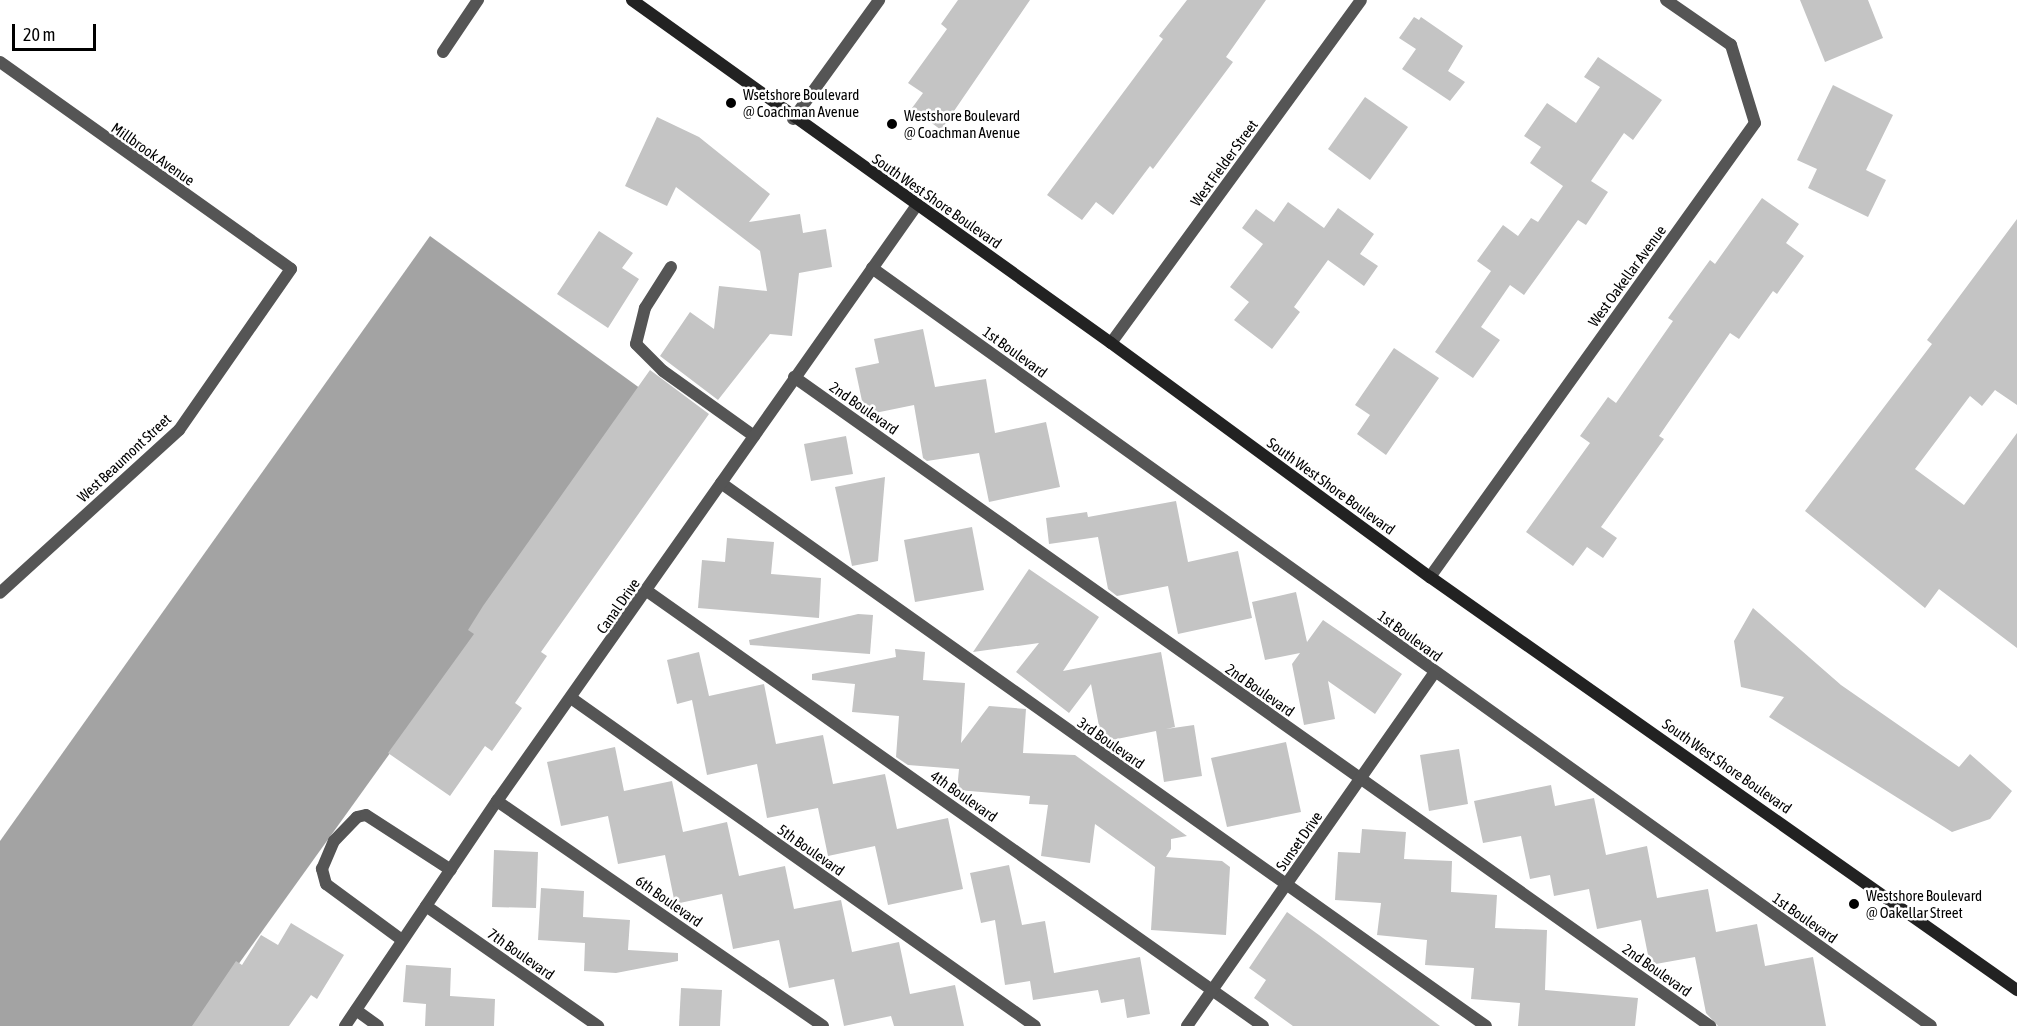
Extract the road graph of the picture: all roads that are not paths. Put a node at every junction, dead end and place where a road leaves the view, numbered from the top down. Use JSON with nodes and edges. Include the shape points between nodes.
{"nodes":[{"id":1,"x":478,"y":0,"type":"edge"},
{"id":2,"x":632,"y":0,"type":"edge"},
{"id":3,"x":879,"y":0,"type":"edge"},
{"id":4,"x":1361,"y":0,"type":"edge"},
{"id":5,"x":1666,"y":0,"type":"edge"},
{"id":6,"x":443,"y":52,"type":"dead end"},
{"id":7,"x":0,"y":62,"type":"edge"},
{"id":8,"x":793,"y":119,"type":"junction"},
{"id":9,"x":917,"y":205,"type":"junction"},
{"id":10,"x":671,"y":267,"type":"dead end"},
{"id":11,"x":872,"y":268,"type":"junction"},
{"id":12,"x":291,"y":269,"type":"joint"},
{"id":13,"x":1111,"y":343,"type":"junction"},
{"id":14,"x":794,"y":377,"type":"junction"},
{"id":15,"x":754,"y":436,"type":"junction"},
{"id":16,"x":721,"y":483,"type":"junction"},
{"id":17,"x":1430,"y":577,"type":"junction"},
{"id":18,"x":647,"y":591,"type":"junction"},
{"id":19,"x":0,"y":593,"type":"edge"},
{"id":20,"x":1435,"y":672,"type":"junction"},
{"id":21,"x":571,"y":698,"type":"junction"},
{"id":22,"x":1360,"y":780,"type":"junction"},
{"id":23,"x":497,"y":801,"type":"junction"},
{"id":24,"x":451,"y":870,"type":"junction"},
{"id":25,"x":1286,"y":886,"type":"junction"},
{"id":26,"x":426,"y":906,"type":"junction"},
{"id":27,"x":402,"y":940,"type":"junction"},
{"id":28,"x":2017,"y":990,"type":"edge"},
{"id":29,"x":1213,"y":991,"type":"junction"},
{"id":30,"x":356,"y":1011,"type":"junction"},
{"id":31,"x":345,"y":1026,"type":"edge"},
{"id":32,"x":378,"y":1026,"type":"edge"},
{"id":33,"x":598,"y":1026,"type":"edge"},
{"id":34,"x":823,"y":1026,"type":"edge"},
{"id":35,"x":1035,"y":1026,"type":"edge"},
{"id":36,"x":1187,"y":1026,"type":"edge"},
{"id":37,"x":1263,"y":1026,"type":"edge"},
{"id":38,"x":1486,"y":1026,"type":"edge"},
{"id":39,"x":1710,"y":1026,"type":"edge"},
{"id":40,"x":1931,"y":1026,"type":"edge"}],
"edges":[{"from":1,"to":6,"type":"street"},
{"from":2,"to":8,"type":"street","name":"South West Shore Boulevard"},
{"from":3,"to":8,"type":"street"},
{"from":4,"to":13,"type":"street","name":"West Fielder Street"},
{"from":5,"to":17,"type":"street","name":"West Oakellar Avenue","via":[[1731,45],[1755,123]]},
{"from":7,"to":12,"type":"street","name":"Millbrook Avenue"},
{"from":8,"to":9,"type":"street","name":"South West Shore Boulevard"},
{"from":9,"to":11,"type":"street","name":"Canal Drive"},
{"from":9,"to":13,"type":"street","name":"South West Shore Boulevard"},
{"from":10,"to":15,"type":"street","via":[[645,308],[636,344],[663,371]]},
{"from":11,"to":14,"type":"street","name":"Canal Drive"},
{"from":11,"to":20,"type":"street","name":"1st Boulevard"},
{"from":12,"to":19,"type":"street","name":"West Beaumont Street","via":[[179,430]]},
{"from":13,"to":17,"type":"street","name":"South West Shore Boulevard"},
{"from":14,"to":15,"type":"street","name":"Canal Drive"},
{"from":14,"to":22,"type":"street","name":"2nd Boulevard"},
{"from":15,"to":16,"type":"street","name":"Canal Drive"},
{"from":16,"to":18,"type":"street","name":"Canal Drive"},
{"from":16,"to":25,"type":"street","name":"3rd Boulevard"},
{"from":17,"to":28,"type":"street","name":"South West Shore Boulevard"},
{"from":18,"to":21,"type":"street","name":"Canal Drive"},
{"from":18,"to":29,"type":"street","name":"4th Boulevard"},
{"from":20,"to":22,"type":"street","name":"Sunset Drive"},
{"from":20,"to":40,"type":"street","name":"1st Boulevard"},
{"from":21,"to":23,"type":"street","name":"Canal Drive"},
{"from":21,"to":35,"type":"street","name":"5th Boulevard"},
{"from":22,"to":25,"type":"street","name":"Sunset Drive"},
{"from":22,"to":39,"type":"street","name":"2nd Boulevard"},
{"from":23,"to":24,"type":"street","name":"Canal Drive"},
{"from":23,"to":34,"type":"street","name":"6th Boulevard"},
{"from":24,"to":26,"type":"street","name":"Canal Drive"},
{"from":24,"to":27,"type":"street","via":[[366,815],[357,817],[334,841],[322,869],[326,884]]},
{"from":25,"to":29,"type":"street","name":"Sunset Drive"},
{"from":25,"to":38,"type":"street","name":"3rd Boulevard"},
{"from":26,"to":27,"type":"street","name":"Canal Drive"},
{"from":26,"to":33,"type":"street","name":"7th Boulevard"},
{"from":27,"to":30,"type":"street","name":"Canal Drive"},
{"from":29,"to":36,"type":"street","name":"Sunset Drive"},
{"from":29,"to":37,"type":"street","name":"4th Boulevard"},
{"from":30,"to":31,"type":"street","name":"Canal Drive"},
{"from":30,"to":32,"type":"street"}]}
